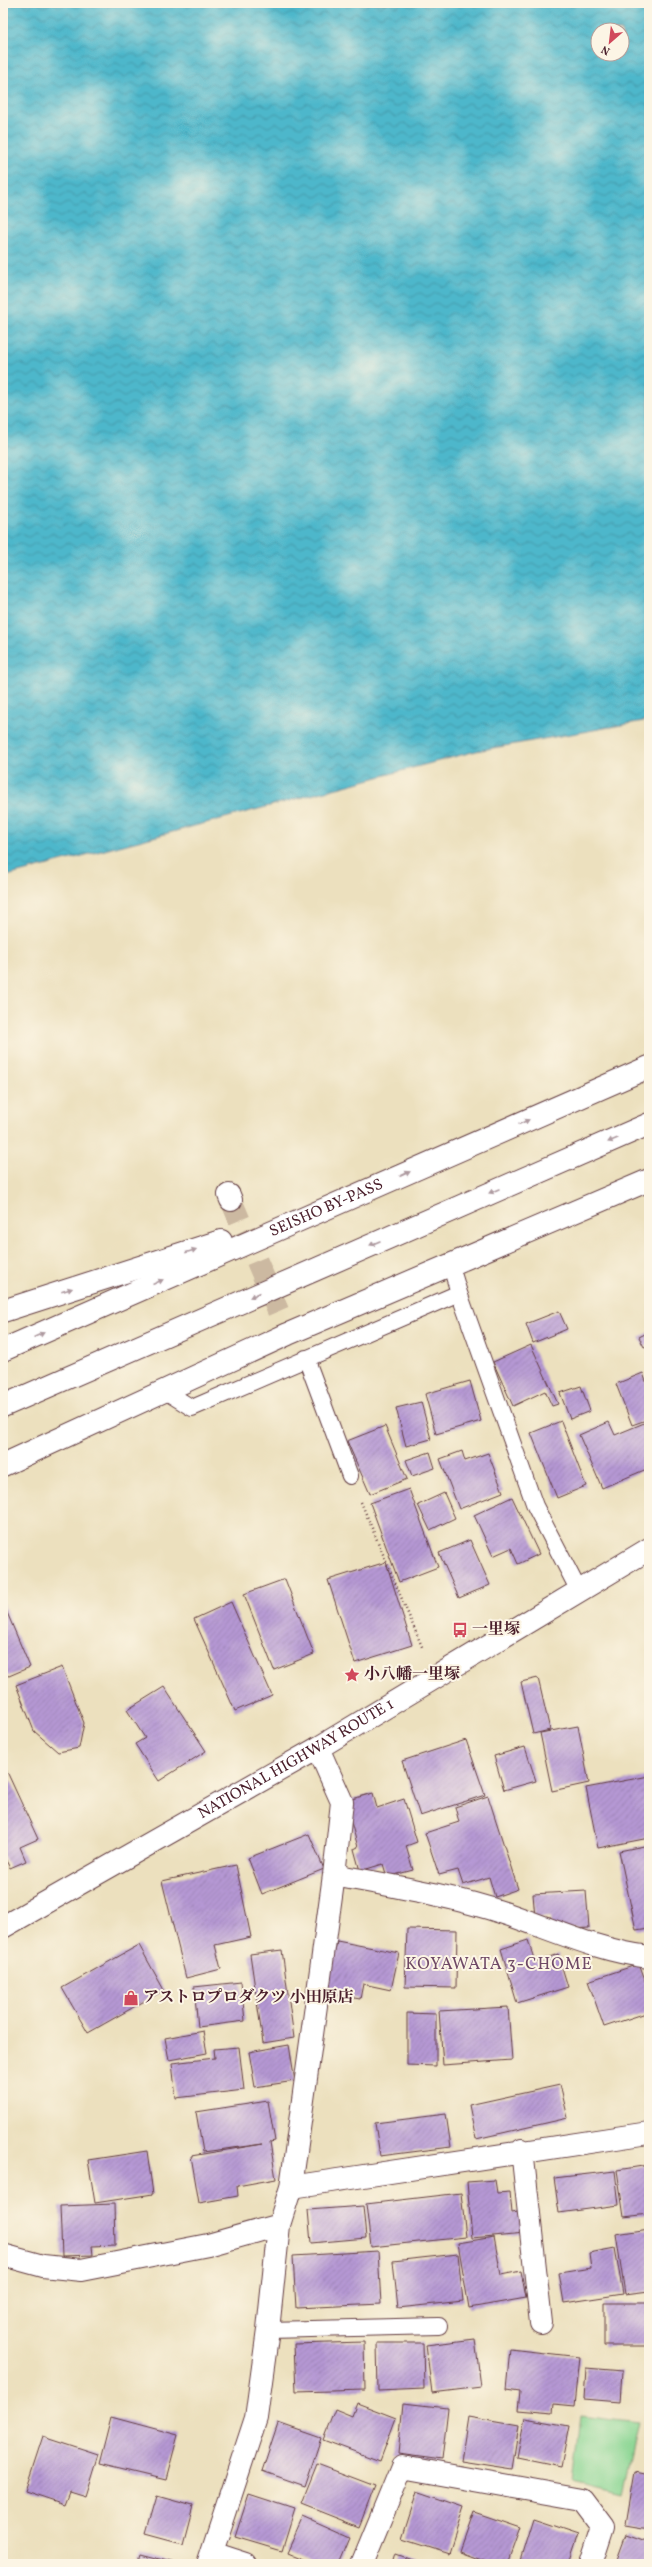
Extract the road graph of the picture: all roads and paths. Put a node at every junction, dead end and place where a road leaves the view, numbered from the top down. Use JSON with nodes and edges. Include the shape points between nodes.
{"nodes":[{"id":1,"x":649,"y":1067,"type":"edge"},
{"id":2,"x":649,"y":1124,"type":"edge"},
{"id":3,"x":649,"y":1180,"type":"edge"},
{"id":4,"x":335,"y":1204,"type":"junction"},
{"id":5,"x":450,"y":1263,"type":"junction"},
{"id":6,"x":459,"y":1293,"type":"junction"},
{"id":7,"x":3,"y":1311,"type":"edge"},
{"id":8,"x":3,"y":1350,"type":"edge"},
{"id":9,"x":306,"y":1358,"type":"junction"},
{"id":10,"x":166,"y":1391,"type":"junction"},
{"id":11,"x":3,"y":1406,"type":"edge"},
{"id":12,"x":3,"y":1466,"type":"edge"},
{"id":13,"x":350,"y":1476,"type":"joint"},
{"id":14,"x":649,"y":1549,"type":"edge"},
{"id":15,"x":579,"y":1591,"type":"junction"},
{"id":16,"x":435,"y":1678,"type":"junction"},
{"id":17,"x":318,"y":1748,"type":"junction"},
{"id":18,"x":334,"y":1875,"type":"junction"},
{"id":19,"x":3,"y":1927,"type":"edge"},
{"id":20,"x":649,"y":1957,"type":"edge"},
{"id":21,"x":649,"y":2133,"type":"edge"},
{"id":22,"x":522,"y":2150,"type":"junction"},
{"id":23,"x":291,"y":2187,"type":"junction"},
{"id":24,"x":279,"y":2225,"type":"junction"},
{"id":25,"x":3,"y":2255,"type":"edge"},
{"id":26,"x":541,"y":2323,"type":"dead end"},
{"id":27,"x":439,"y":2326,"type":"dead end"},
{"id":28,"x":268,"y":2330,"type":"junction"},
{"id":29,"x":210,"y":2559,"type":"edge"},
{"id":30,"x":246,"y":2564,"type":"edge"},
{"id":31,"x":362,"y":2564,"type":"edge"},
{"id":32,"x":591,"y":2564,"type":"edge"}],
"edges":[{"from":4,"to":1,"type":"main road","name":"SEISHO BY-PASS","one_way":true},
{"from":2,"to":11,"type":"main road","one_way":true},
{"from":3,"to":5,"type":"main road"},
{"from":7,"to":4,"type":"main road","one_way":true},
{"from":8,"to":4,"type":"main road","name":"SEISHO BY-PASS","one_way":true},
{"from":5,"to":6,"type":"lane"},
{"from":5,"to":10,"type":"main road","via":[[285,1326]]},
{"from":6,"to":9,"type":"lane"},
{"from":6,"to":15,"type":"lane","via":[[535,1506]]},
{"from":9,"to":10,"type":"lane","via":[[192,1408]]},
{"from":9,"to":13,"type":"lane"},
{"from":10,"to":12,"type":"main road"},
{"from":13,"to":16,"type":"path"},
{"from":14,"to":15,"type":"main road","name":"NATIONAL HIGHWAY ROUTE 1"},
{"from":15,"to":16,"type":"main road","name":"NATIONAL HIGHWAY ROUTE 1"},
{"from":16,"to":17,"type":"main road","name":"NATIONAL HIGHWAY ROUTE 1"},
{"from":17,"to":18,"type":"main road","via":[[342,1802]]},
{"from":17,"to":19,"type":"main road","name":"NATIONAL HIGHWAY ROUTE 1"},
{"from":18,"to":20,"type":"main road","via":[[442,1894],[587,1943],[629,1955]]},
{"from":18,"to":23,"type":"main road"},
{"from":21,"to":22,"type":"main road"},
{"from":22,"to":23,"type":"main road"},
{"from":22,"to":26,"type":"main road"},
{"from":23,"to":24,"type":"main road"},
{"from":24,"to":25,"type":"main road","via":[[208,2245],[80,2270],[43,2266]]},
{"from":24,"to":28,"type":"main road"},
{"from":27,"to":28,"type":"lane"},
{"from":28,"to":29,"type":"main road","via":[[256,2418]]},
{"from":29,"to":30,"type":"main road"},
{"from":31,"to":32,"type":"main road","via":[[402,2467],[582,2500],[603,2527]]}]}
